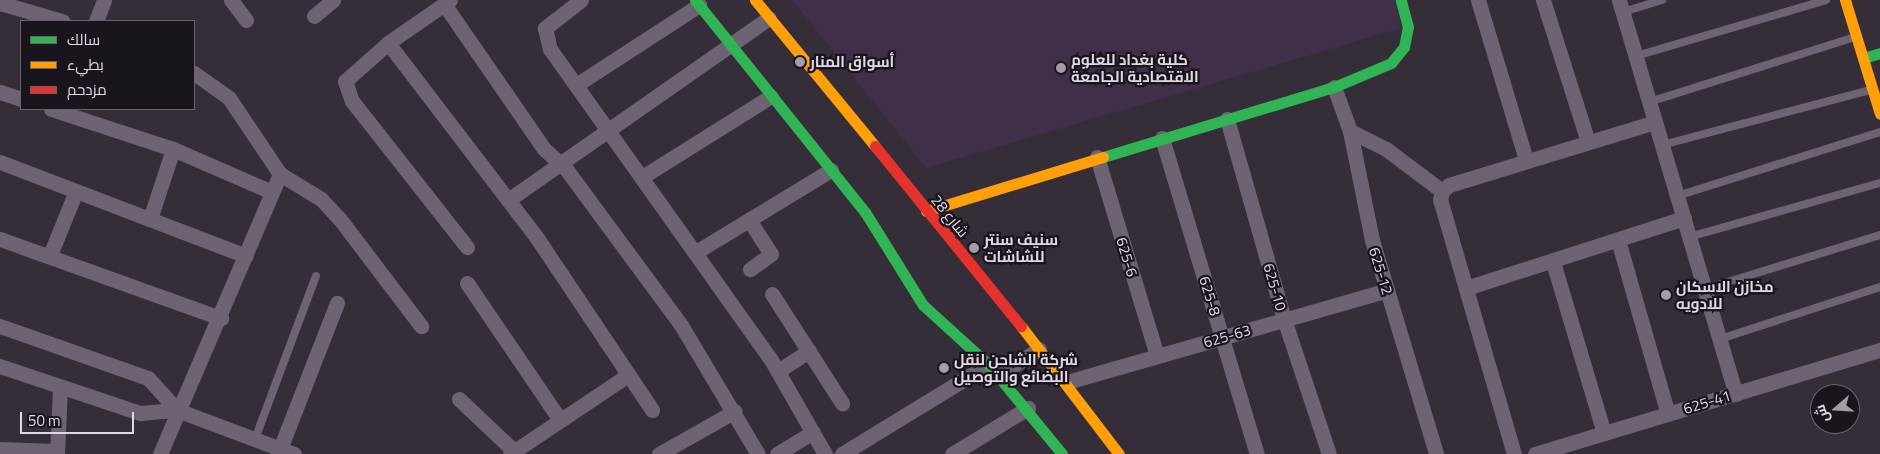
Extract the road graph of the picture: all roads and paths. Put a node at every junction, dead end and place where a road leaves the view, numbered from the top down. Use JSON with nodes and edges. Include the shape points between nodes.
{"nodes":[{"id":1,"x":104,"y":0,"type":"edge"},
{"id":2,"x":231,"y":0,"type":"edge"},
{"id":3,"x":332,"y":0,"type":"edge"},
{"id":4,"x":581,"y":0,"type":"edge"},
{"id":5,"x":755,"y":0,"type":"edge"},
{"id":6,"x":1401,"y":0,"type":"edge"},
{"id":7,"x":1478,"y":0,"type":"edge"},
{"id":8,"x":1543,"y":0,"type":"edge"},
{"id":9,"x":1662,"y":0,"type":"edge"},
{"id":10,"x":1826,"y":0,"type":"edge"},
{"id":11,"x":1845,"y":0,"type":"edge"},
{"id":12,"x":447,"y":2,"type":"edge"},
{"id":13,"x":697,"y":2,"type":"edge"},
{"id":14,"x":0,"y":3,"type":"edge"},
{"id":15,"x":1621,"y":6,"type":"edge"},
{"id":16,"x":314,"y":16,"type":"dead end"},
{"id":17,"x":769,"y":18,"type":"junction"},
{"id":18,"x":59,"y":20,"type":"edge"},
{"id":19,"x":96,"y":20,"type":"edge"},
{"id":20,"x":246,"y":20,"type":"dead end"},
{"id":21,"x":1856,"y":37,"type":"junction"},
{"id":22,"x":388,"y":43,"type":"junction"},
{"id":23,"x":731,"y":44,"type":"junction"},
{"id":24,"x":1880,"y":53,"type":"edge"},
{"id":25,"x":1636,"y":56,"type":"junction"},
{"id":26,"x":1863,"y":58,"type":"junction"},
{"id":27,"x":195,"y":74,"type":"edge"},
{"id":28,"x":576,"y":86,"type":"junction"},
{"id":29,"x":1334,"y":87,"type":"junction"},
{"id":30,"x":1872,"y":89,"type":"junction"},
{"id":31,"x":0,"y":92,"type":"edge"},
{"id":32,"x":771,"y":96,"type":"junction"},
{"id":33,"x":20,"y":99,"type":"edge"},
{"id":34,"x":1649,"y":102,"type":"junction"},
{"id":35,"x":54,"y":110,"type":"edge"},
{"id":36,"x":1880,"y":114,"type":"edge"},
{"id":37,"x":1227,"y":118,"type":"junction"},
{"id":38,"x":1655,"y":122,"type":"junction"},
{"id":39,"x":608,"y":130,"type":"junction"},
{"id":40,"x":1350,"y":131,"type":"junction"},
{"id":41,"x":1880,"y":132,"type":"edge"},
{"id":42,"x":1162,"y":138,"type":"junction"},
{"id":43,"x":1588,"y":142,"type":"junction"},
{"id":44,"x":1662,"y":145,"type":"junction"},
{"id":45,"x":173,"y":149,"type":"junction"},
{"id":46,"x":1097,"y":157,"type":"junction"},
{"id":47,"x":1526,"y":160,"type":"junction"},
{"id":48,"x":0,"y":162,"type":"edge"},
{"id":49,"x":560,"y":164,"type":"junction"},
{"id":50,"x":831,"y":170,"type":"junction"},
{"id":51,"x":280,"y":174,"type":"junction"},
{"id":52,"x":642,"y":177,"type":"junction"},
{"id":53,"x":1880,"y":183,"type":"edge"},
{"id":54,"x":76,"y":191,"type":"junction"},
{"id":55,"x":1442,"y":191,"type":"junction"},
{"id":56,"x":272,"y":192,"type":"junction"},
{"id":57,"x":1677,"y":196,"type":"junction"},
{"id":58,"x":508,"y":200,"type":"junction"},
{"id":59,"x":926,"y":211,"type":"junction"},
{"id":60,"x":1684,"y":218,"type":"junction"},
{"id":61,"x":150,"y":219,"type":"junction"},
{"id":62,"x":750,"y":220,"type":"junction"},
{"id":63,"x":1880,"y":235,"type":"edge"},
{"id":64,"x":1689,"y":237,"type":"junction"},
{"id":65,"x":0,"y":239,"type":"edge"},
{"id":66,"x":1618,"y":240,"type":"junction"},
{"id":67,"x":467,"y":247,"type":"dead end"},
{"id":68,"x":696,"y":252,"type":"junction"},
{"id":69,"x":50,"y":255,"type":"junction"},
{"id":70,"x":246,"y":256,"type":"junction"},
{"id":71,"x":1553,"y":262,"type":"junction"},
{"id":72,"x":750,"y":269,"type":"dead end"},
{"id":73,"x":316,"y":276,"type":"dead end"},
{"id":74,"x":467,"y":283,"type":"dead end"},
{"id":75,"x":1880,"y":287,"type":"edge"},
{"id":76,"x":1466,"y":288,"type":"junction"},
{"id":77,"x":1705,"y":289,"type":"junction"},
{"id":78,"x":1387,"y":290,"type":"junction"},
{"id":79,"x":772,"y":294,"type":"dead end"},
{"id":80,"x":337,"y":303,"type":"dead end"},
{"id":81,"x":221,"y":318,"type":"junction"},
{"id":82,"x":1284,"y":319,"type":"junction"},
{"id":83,"x":0,"y":326,"type":"edge"},
{"id":84,"x":421,"y":326,"type":"dead end"},
{"id":85,"x":1222,"y":337,"type":"junction"},
{"id":86,"x":1720,"y":339,"type":"junction"},
{"id":87,"x":1039,"y":349,"type":"junction"},
{"id":88,"x":1880,"y":350,"type":"edge"},
{"id":89,"x":809,"y":351,"type":"junction"},
{"id":90,"x":1157,"y":356,"type":"junction"},
{"id":91,"x":989,"y":365,"type":"junction"},
{"id":92,"x":0,"y":366,"type":"edge"},
{"id":93,"x":778,"y":371,"type":"junction"},
{"id":94,"x":628,"y":375,"type":"junction"},
{"id":95,"x":1067,"y":382,"type":"junction"},
{"id":96,"x":60,"y":388,"type":"junction"},
{"id":97,"x":1736,"y":394,"type":"junction"},
{"id":98,"x":459,"y":399,"type":"dead end"},
{"id":99,"x":842,"y":403,"type":"dead end"},
{"id":100,"x":1028,"y":408,"type":"junction"},
{"id":101,"x":177,"y":410,"type":"junction"},
{"id":102,"x":652,"y":410,"type":"dead end"},
{"id":103,"x":735,"y":411,"type":"junction"},
{"id":104,"x":1668,"y":414,"type":"junction"},
{"id":105,"x":560,"y":420,"type":"junction"},
{"id":106,"x":813,"y":432,"type":"junction"},
{"id":107,"x":1604,"y":434,"type":"junction"},
{"id":108,"x":255,"y":439,"type":"junction"},
{"id":109,"x":0,"y":449,"type":"edge"},
{"id":110,"x":286,"y":452,"type":"edge"},
{"id":111,"x":512,"y":452,"type":"edge"},
{"id":112,"x":57,"y":453,"type":"edge"},
{"id":113,"x":160,"y":454,"type":"edge"},
{"id":114,"x":660,"y":454,"type":"edge"},
{"id":115,"x":758,"y":454,"type":"edge"},
{"id":116,"x":777,"y":454,"type":"edge"},
{"id":117,"x":825,"y":454,"type":"edge"},
{"id":118,"x":842,"y":454,"type":"edge"},
{"id":119,"x":952,"y":454,"type":"edge"},
{"id":120,"x":1062,"y":454,"type":"edge"},
{"id":121,"x":1119,"y":454,"type":"edge"},
{"id":122,"x":1257,"y":454,"type":"edge"},
{"id":123,"x":1329,"y":454,"type":"edge"},
{"id":124,"x":1436,"y":454,"type":"edge"},
{"id":125,"x":1514,"y":454,"type":"edge"},
{"id":126,"x":1535,"y":454,"type":"edge"}],
"edges":[{"from":1,"to":19,"type":"street"},
{"from":2,"to":20,"type":"street"},
{"from":3,"to":16,"type":"street"},
{"from":4,"to":28,"type":"street","via":[[545,28],[550,49]]},
{"from":5,"to":17,"type":"street","name":"شارع 28"},
{"from":6,"to":29,"type":"street","via":[[1408,27],[1404,47],[1391,63]]},
{"from":7,"to":47,"type":"street"},
{"from":8,"to":43,"type":"street"},
{"from":9,"to":15,"type":"lane"},
{"from":10,"to":25,"type":"lane"},
{"from":11,"to":21,"type":"street"},
{"from":12,"to":22,"type":"street"},
{"from":12,"to":49,"type":"street","via":[[544,149]]},
{"from":13,"to":23,"type":"street"},
{"from":13,"to":28,"type":"street"},
{"from":14,"to":18,"type":"street"},
{"from":15,"to":25,"type":"street"},
{"from":17,"to":23,"type":"street"},
{"from":17,"to":59,"type":"street","name":"شارع 28"},
{"from":21,"to":26,"type":"street"},
{"from":21,"to":34,"type":"lane"},
{"from":22,"to":58,"type":"street"},
{"from":22,"to":67,"type":"street","via":[[350,73],[345,81],[347,92]]},
{"from":23,"to":32,"type":"street"},
{"from":23,"to":39,"type":"street"},
{"from":24,"to":26,"type":"street"},
{"from":25,"to":34,"type":"street"},
{"from":26,"to":30,"type":"street"},
{"from":27,"to":51,"type":"street","via":[[229,98]]},
{"from":28,"to":39,"type":"street"},
{"from":29,"to":37,"type":"street"},
{"from":29,"to":40,"type":"street","name":"625-12"},
{"from":30,"to":36,"type":"street"},
{"from":30,"to":44,"type":"lane"},
{"from":31,"to":33,"type":"street"},
{"from":32,"to":50,"type":"street"},
{"from":32,"to":52,"type":"street"},
{"from":34,"to":38,"type":"street"},
{"from":35,"to":45,"type":"street"},
{"from":37,"to":42,"type":"street"},
{"from":37,"to":82,"type":"street","name":"625-10"},
{"from":38,"to":43,"type":"street"},
{"from":38,"to":44,"type":"street"},
{"from":39,"to":49,"type":"street"},
{"from":39,"to":52,"type":"street"},
{"from":40,"to":55,"type":"street","via":[[1386,150]]},
{"from":40,"to":78,"type":"street","name":"625-12"},
{"from":41,"to":57,"type":"lane"},
{"from":42,"to":46,"type":"street"},
{"from":42,"to":85,"type":"street","name":"625-8"},
{"from":43,"to":47,"type":"street"},
{"from":44,"to":57,"type":"street"},
{"from":45,"to":56,"type":"street"},
{"from":45,"to":61,"type":"street"},
{"from":46,"to":59,"type":"street"},
{"from":46,"to":90,"type":"street","name":"625-6"},
{"from":47,"to":55,"type":"street"},
{"from":48,"to":54,"type":"street"},
{"from":49,"to":58,"type":"street"},
{"from":49,"to":103,"type":"street","via":[[681,325]]},
{"from":50,"to":62,"type":"street"},
{"from":50,"to":91,"type":"street","via":[[870,219],[923,305]]},
{"from":51,"to":56,"type":"street"},
{"from":51,"to":84,"type":"street","via":[[328,206]]},
{"from":52,"to":68,"type":"street"},
{"from":53,"to":64,"type":"lane"},
{"from":54,"to":61,"type":"street"},
{"from":54,"to":69,"type":"street"},
{"from":55,"to":76,"type":"street","via":[[1440,200]]},
{"from":56,"to":70,"type":"street"},
{"from":57,"to":60,"type":"street"},
{"from":58,"to":94,"type":"street"},
{"from":59,"to":87,"type":"street","name":"شارع 28"},
{"from":60,"to":64,"type":"street"},
{"from":60,"to":66,"type":"street"},
{"from":61,"to":70,"type":"street"},
{"from":62,"to":68,"type":"street"},
{"from":62,"to":72,"type":"street","via":[[771,254]]},
{"from":63,"to":77,"type":"lane"},
{"from":64,"to":77,"type":"street"},
{"from":65,"to":69,"type":"street"},
{"from":66,"to":71,"type":"street"},
{"from":66,"to":104,"type":"street"},
{"from":68,"to":93,"type":"street"},
{"from":69,"to":81,"type":"street"},
{"from":70,"to":81,"type":"street"},
{"from":71,"to":76,"type":"street"},
{"from":71,"to":107,"type":"street"},
{"from":73,"to":108,"type":"lane"},
{"from":74,"to":105,"type":"street"},
{"from":75,"to":86,"type":"lane"},
{"from":76,"to":125,"type":"street"},
{"from":77,"to":86,"type":"street"},
{"from":78,"to":82,"type":"street","name":"625-63"},
{"from":78,"to":124,"type":"street","name":"625-12"},
{"from":79,"to":89,"type":"street"},
{"from":80,"to":110,"type":"street"},
{"from":81,"to":101,"type":"street"},
{"from":82,"to":85,"type":"street","name":"625-63"},
{"from":82,"to":123,"type":"street","name":"625-10"},
{"from":83,"to":101,"type":"street","via":[[148,378]]},
{"from":85,"to":90,"type":"street","name":"625-63"},
{"from":85,"to":122,"type":"street","name":"625-8"},
{"from":86,"to":97,"type":"street"},
{"from":87,"to":91,"type":"street","via":[[1013,366]]},
{"from":87,"to":95,"type":"street","name":"شارع 28"},
{"from":88,"to":97,"type":"street","name":"625-41"},
{"from":89,"to":93,"type":"street"},
{"from":89,"to":99,"type":"street"},
{"from":90,"to":95,"type":"street","name":"625-63"},
{"from":91,"to":100,"type":"street"},
{"from":91,"to":118,"type":"street"},
{"from":92,"to":96,"type":"street"},
{"from":93,"to":106,"type":"street"},
{"from":94,"to":102,"type":"street"},
{"from":94,"to":105,"type":"street"},
{"from":95,"to":121,"type":"street","name":"شارع 28"},
{"from":96,"to":101,"type":"street","via":[[140,413]]},
{"from":96,"to":112,"type":"street"},
{"from":97,"to":104,"type":"street","name":"625-41"},
{"from":98,"to":111,"type":"street"},
{"from":100,"to":119,"type":"street"},
{"from":100,"to":120,"type":"street"},
{"from":101,"to":108,"type":"street"},
{"from":101,"to":113,"type":"street"},
{"from":103,"to":114,"type":"street"},
{"from":103,"to":115,"type":"street"},
{"from":104,"to":107,"type":"street","name":"625-41"},
{"from":105,"to":111,"type":"street"},
{"from":106,"to":116,"type":"street"},
{"from":106,"to":117,"type":"street"},
{"from":107,"to":126,"type":"street","name":"625-41"},
{"from":108,"to":110,"type":"street"},
{"from":109,"to":112,"type":"street"}]}
